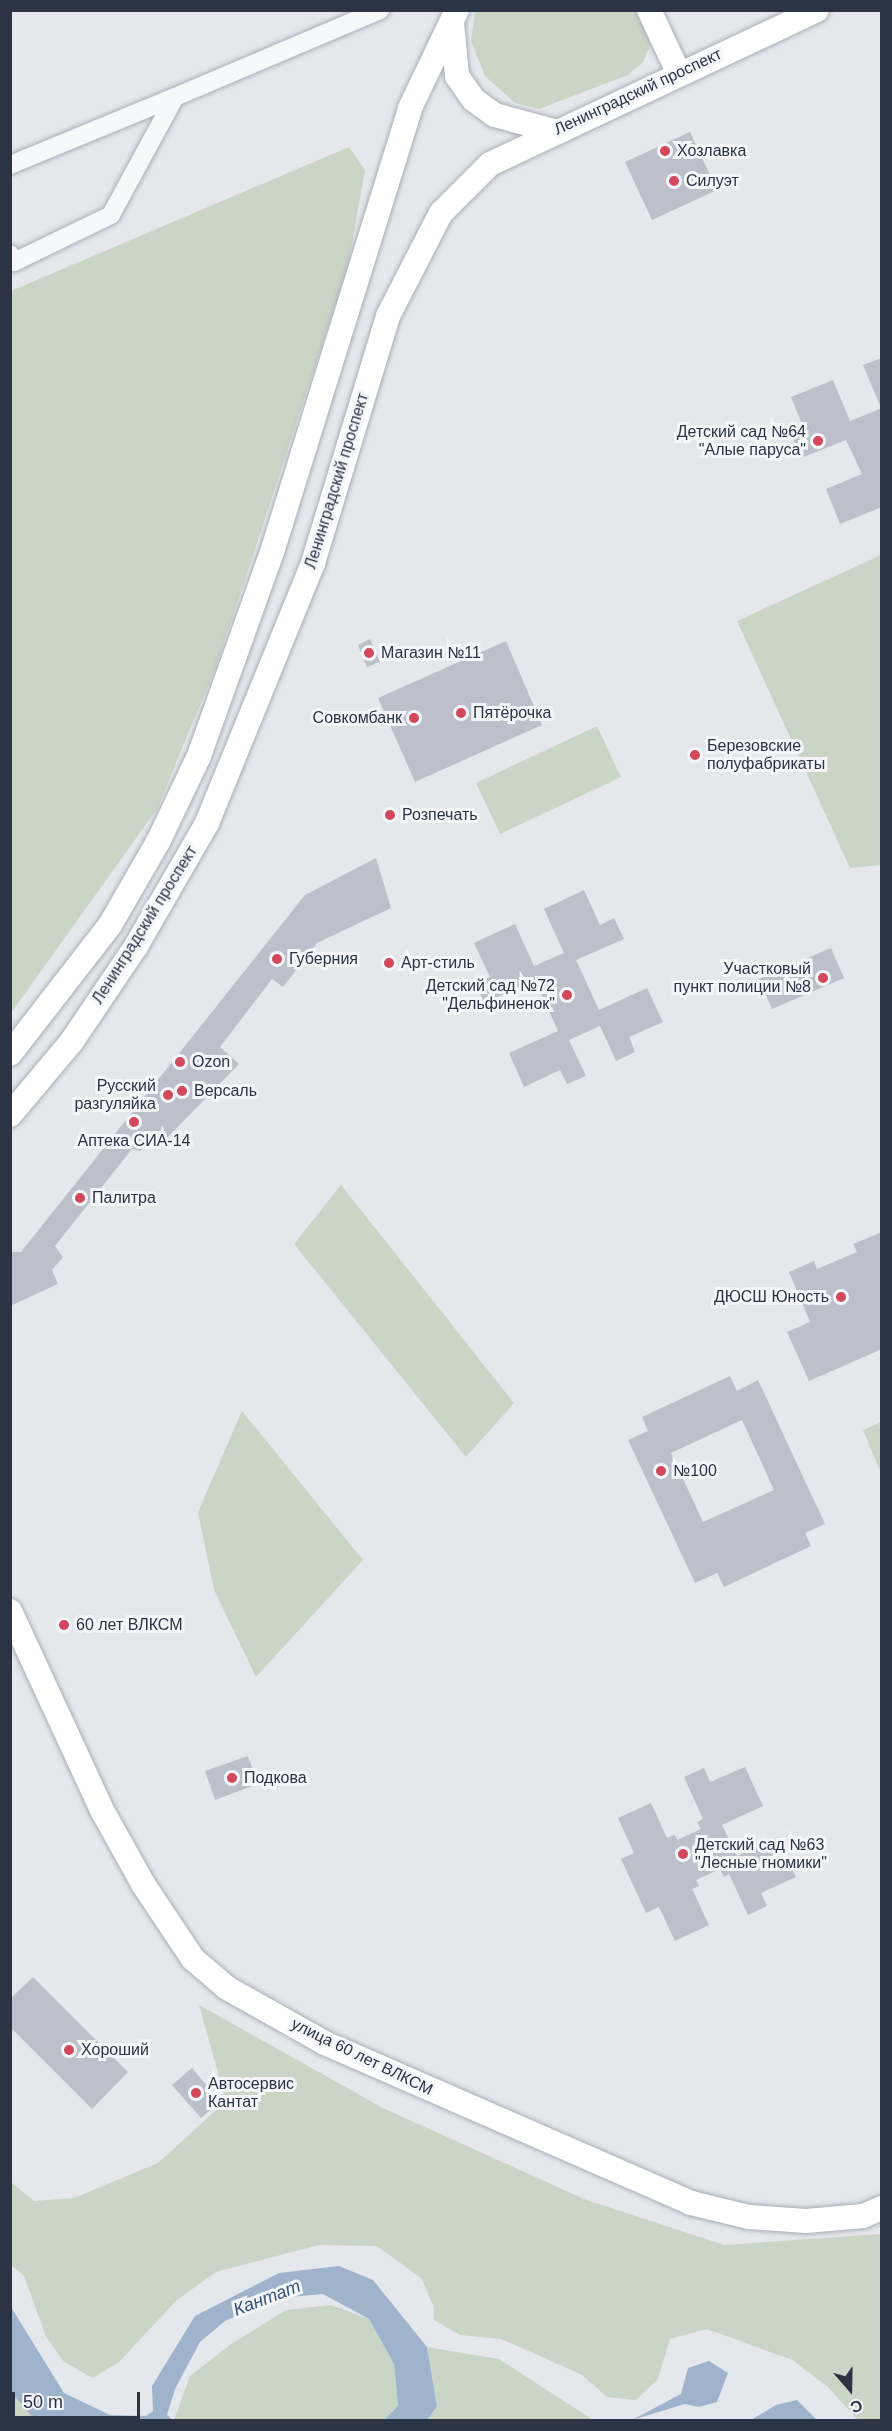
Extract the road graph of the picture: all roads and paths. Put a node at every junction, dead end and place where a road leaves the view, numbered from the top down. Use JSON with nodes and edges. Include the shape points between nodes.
{"nodes":[{"id":1,"x":380,"y":10,"type":"edge"},
{"id":2,"x":649,"y":10,"type":"edge"},
{"id":3,"x":817,"y":10,"type":"edge"},
{"id":4,"x":454,"y":15,"type":"edge"},
{"id":5,"x":679,"y":74,"type":"junction"},
{"id":6,"x":175,"y":97,"type":"junction"},
{"id":7,"x":553,"y":131,"type":"junction"},
{"id":8,"x":10,"y":165,"type":"edge"},
{"id":9,"x":10,"y":254,"type":"edge"},
{"id":10,"x":10,"y":1054,"type":"edge"},
{"id":11,"x":10,"y":1115,"type":"edge"},
{"id":12,"x":10,"y":1611,"type":"edge"},
{"id":13,"x":882,"y":2208,"type":"edge"}],
"edges":[{"from":1,"to":6,"type":"street"},
{"from":2,"to":5,"type":"main road"},
{"from":3,"to":5,"type":"main road","name":"Ленинградский проспект"},
{"from":4,"to":7,"type":"main road","via":[[457,76],[474,99],[495,115]]},
{"from":4,"to":10,"type":"main road","name":"Ленинградский проспект","via":[[410,108],[273,549],[200,756],[158,842],[110,925]]},
{"from":5,"to":7,"type":"main road","name":"Ленинградский проспект"},
{"from":6,"to":8,"type":"street"},
{"from":6,"to":9,"type":"street","via":[[111,215],[14,262]]},
{"from":7,"to":11,"type":"main road","name":"Ленинградский проспект","via":[[490,164],[441,213],[388,316],[313,563],[207,823],[136,946],[85,1022]]},
{"from":12,"to":13,"type":"main road","name":"улица 60 лет ВЛКСМ","via":[[103,1812],[143,1884],[193,1959],[227,1988],[325,2043],[691,2203],[749,2217],[806,2221],[862,2216]]}]}
